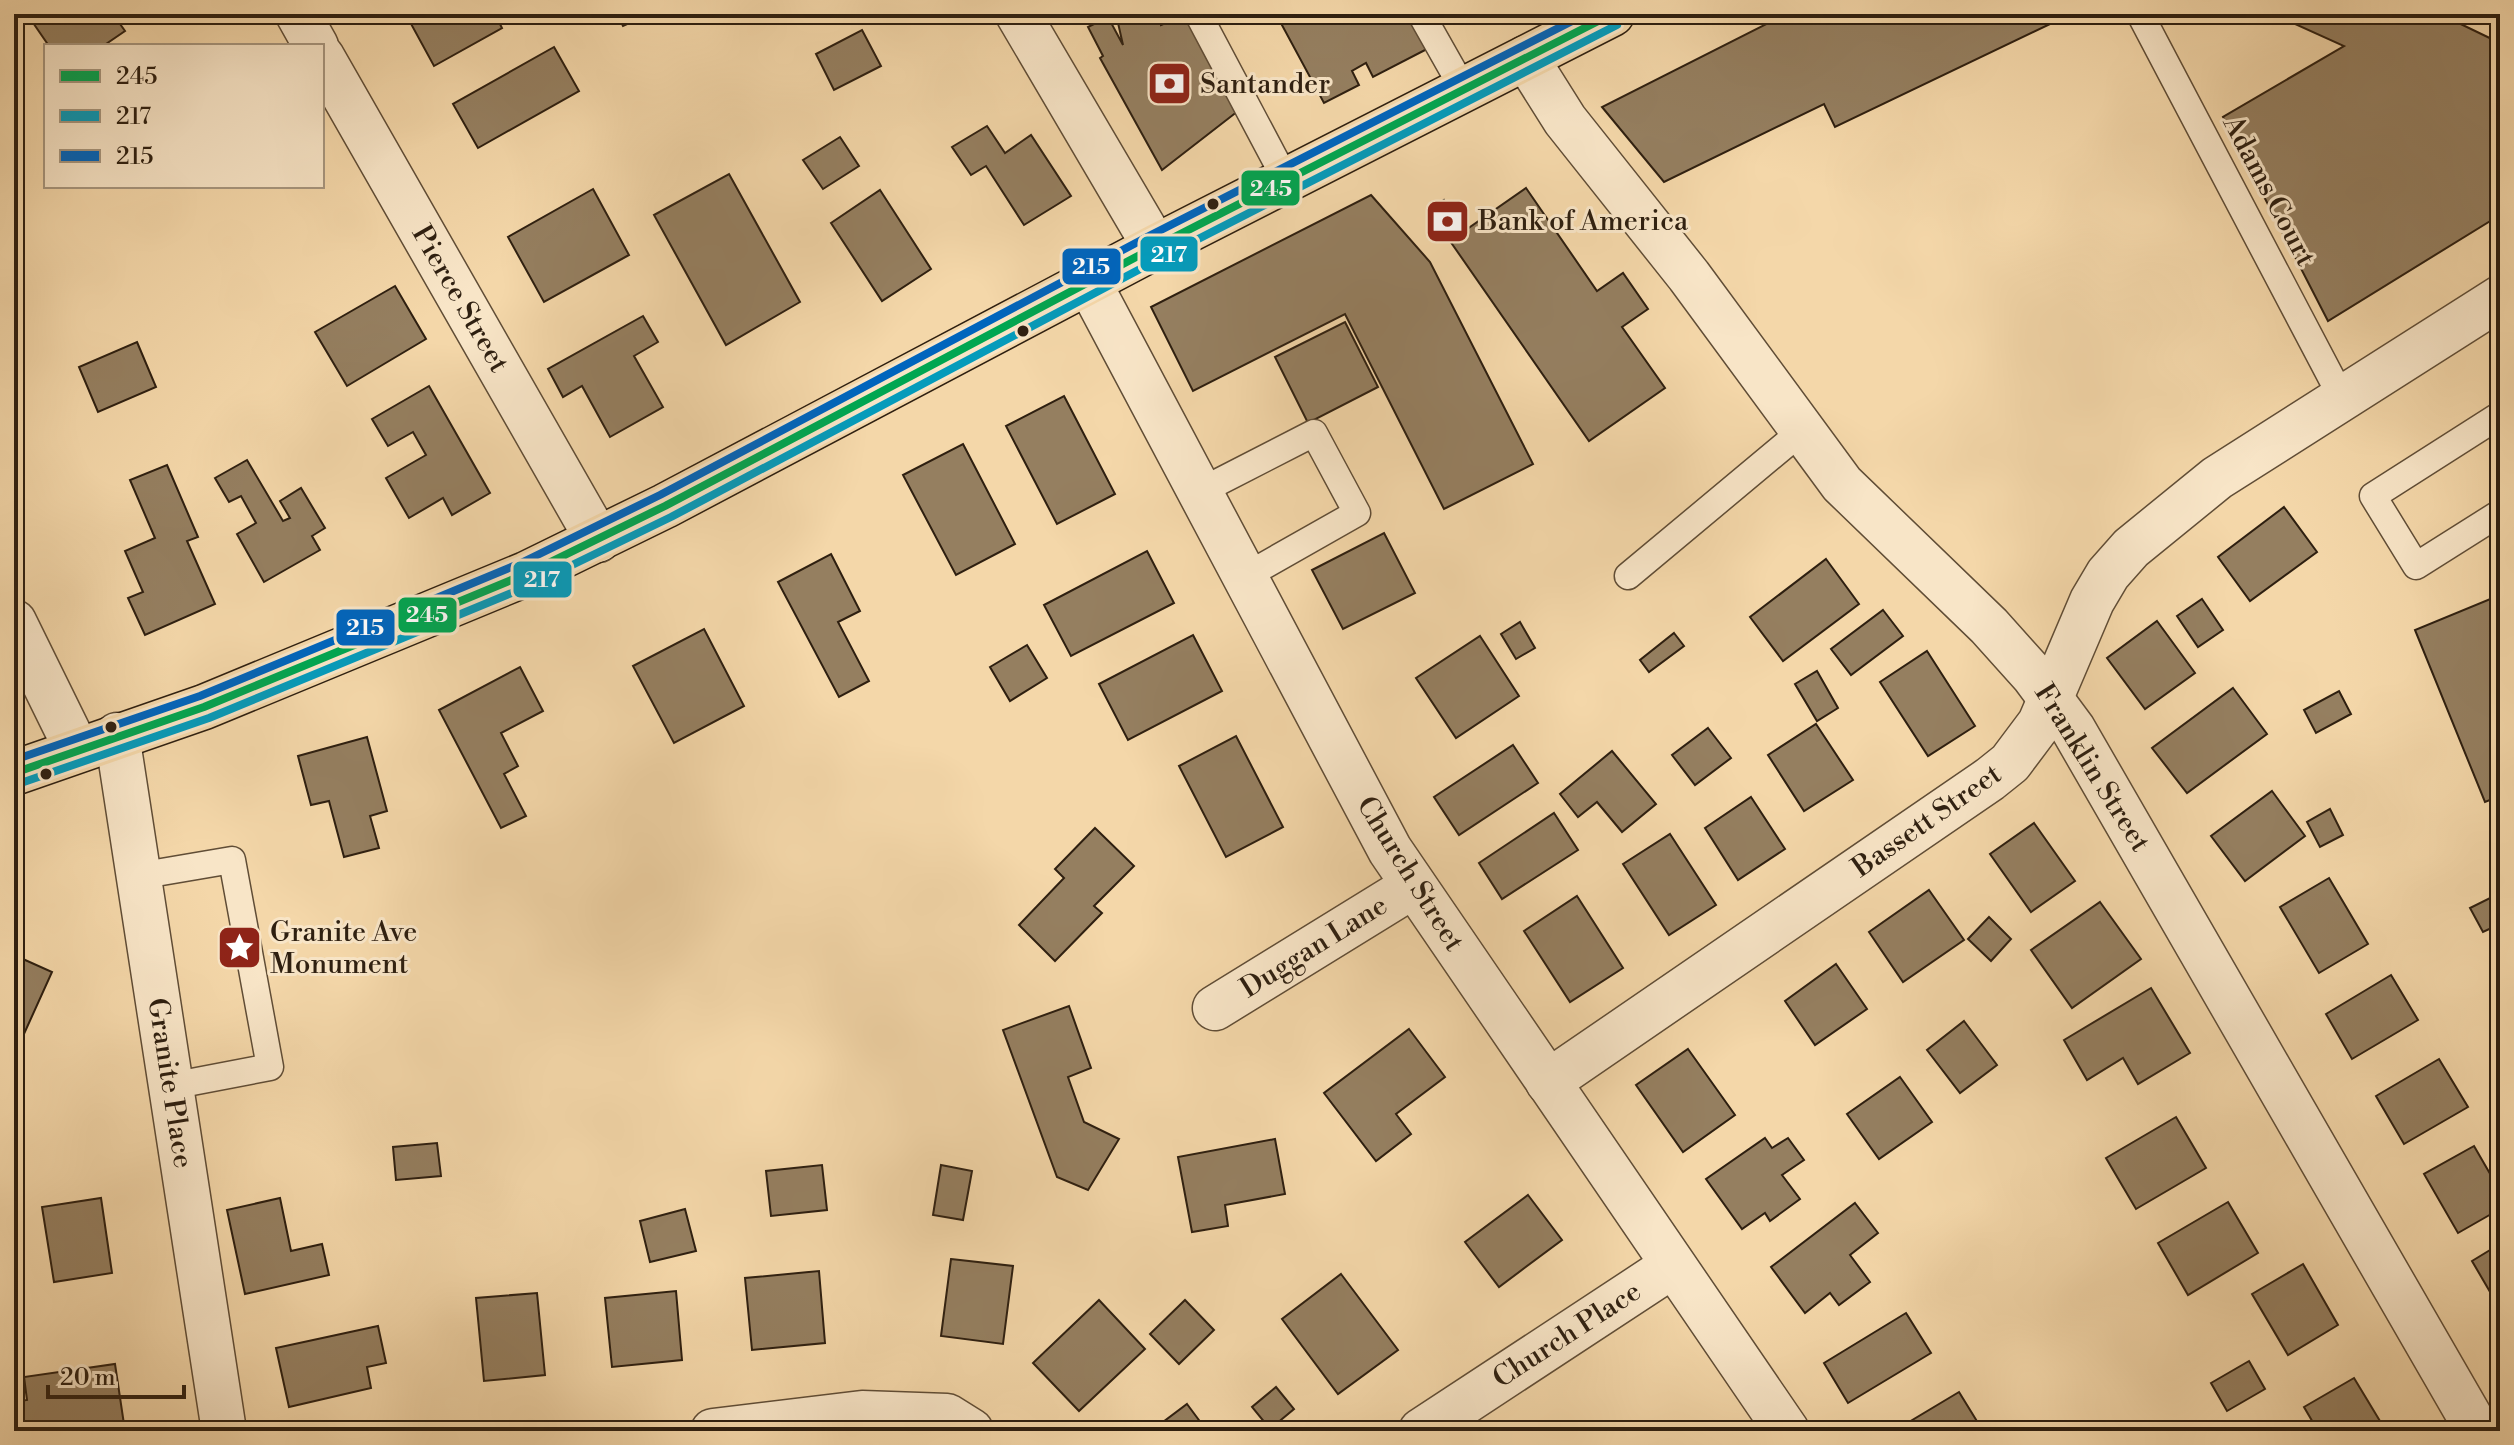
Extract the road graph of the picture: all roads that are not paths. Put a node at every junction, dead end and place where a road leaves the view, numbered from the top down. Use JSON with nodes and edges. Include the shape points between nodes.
{"nodes":[{"id":1,"x":298,"y":14,"type":"edge"},
{"id":2,"x":1018,"y":14,"type":"edge"},
{"id":3,"x":1198,"y":14,"type":"edge"},
{"id":4,"x":1421,"y":14,"type":"edge"},
{"id":5,"x":2140,"y":14,"type":"edge"},
{"id":6,"x":1587,"y":20,"type":"edge"},
{"id":7,"x":315,"y":44,"type":"edge"},
{"id":8,"x":1526,"y":58,"type":"junction"},
{"id":9,"x":324,"y":60,"type":"edge"},
{"id":10,"x":1464,"y":90,"type":"junction"},
{"id":11,"x":1286,"y":180,"type":"junction"},
{"id":12,"x":1155,"y":247,"type":"junction"},
{"id":13,"x":1089,"y":283,"type":"junction"},
{"id":14,"x":2500,"y":298,"type":"edge"},
{"id":15,"x":2342,"y":398,"type":"junction"},
{"id":16,"x":2500,"y":415,"type":"edge"},
{"id":17,"x":1803,"y":430,"type":"junction"},
{"id":18,"x":1199,"y":492,"type":"junction"},
{"id":19,"x":2500,"y":513,"type":"edge"},
{"id":20,"x":598,"y":540,"type":"junction"},
{"id":21,"x":1628,"y":576,"type":"dead end"},
{"id":22,"x":1244,"y":577,"type":"junction"},
{"id":23,"x":14,"y":622,"type":"edge"},
{"id":24,"x":2052,"y":700,"type":"junction"},
{"id":25,"x":97,"y":742,"type":"junction"},
{"id":26,"x":14,"y":773,"type":"edge"},
{"id":27,"x":138,"y":876,"type":"junction"},
{"id":28,"x":1413,"y":886,"type":"junction"},
{"id":29,"x":1215,"y":1008,"type":"dead end"},
{"id":30,"x":1548,"y":1082,"type":"junction"},
{"id":31,"x":171,"y":1086,"type":"junction"},
{"id":32,"x":1672,"y":1266,"type":"junction"},
{"id":33,"x":224,"y":1431,"type":"edge"},
{"id":34,"x":713,"y":1431,"type":"edge"},
{"id":35,"x":971,"y":1431,"type":"edge"},
{"id":36,"x":1421,"y":1431,"type":"edge"},
{"id":37,"x":1787,"y":1431,"type":"edge"},
{"id":38,"x":2478,"y":1431,"type":"edge"}],
"edges":[{"from":1,"to":7,"type":"street"},
{"from":2,"to":12,"type":"street"},
{"from":3,"to":11,"type":"lane"},
{"from":4,"to":10,"type":"lane"},
{"from":5,"to":15,"type":"lane","name":"Adams Court"},
{"from":6,"to":8,"type":"main road"},
{"from":8,"to":10,"type":"main road"},
{"from":8,"to":17,"type":"street","name":"Franklin Street","via":[[1565,120]]},
{"from":9,"to":20,"type":"street","name":"Pierce Street"},
{"from":10,"to":11,"type":"main road"},
{"from":11,"to":12,"type":"main road"},
{"from":12,"to":13,"type":"main road"},
{"from":13,"to":18,"type":"street","name":"Church Street"},
{"from":13,"to":20,"type":"main road"},
{"from":14,"to":15,"type":"street","name":"Bassett Street"},
{"from":15,"to":24,"type":"street","name":"Bassett Street","via":[[2217,478],[2131,548],[2092,601]]},
{"from":16,"to":19,"type":"lane","via":[[2373,496],[2416,566]]},
{"from":17,"to":21,"type":"lane"},
{"from":17,"to":24,"type":"street","name":"Franklin Street","via":[[1868,512],[1989,626]]},
{"from":18,"to":22,"type":"street","name":"Church Street"},
{"from":18,"to":22,"type":"lane","via":[[1314,433],[1357,513]]},
{"from":20,"to":25,"type":"main road","via":[[512,581],[204,707]]},
{"from":22,"to":28,"type":"street","name":"Church Street"},
{"from":23,"to":25,"type":"street","name":"Granite Place"},
{"from":24,"to":30,"type":"street","name":"Bassett Street","via":[[2027,743],[1990,779]]},
{"from":24,"to":38,"type":"street","name":"Franklin Street","via":[[2091,756]]},
{"from":25,"to":26,"type":"main road"},
{"from":25,"to":27,"type":"street","name":"Granite Place"},
{"from":27,"to":31,"type":"street","name":"Granite Place"},
{"from":27,"to":31,"type":"lane","via":[[232,860],[270,1067]]},
{"from":28,"to":29,"type":"street","name":"Duggan Lane"},
{"from":28,"to":30,"type":"street","name":"Church Street"},
{"from":30,"to":32,"type":"street","name":"Church Street"},
{"from":31,"to":33,"type":"street","name":"Granite Place"},
{"from":32,"to":36,"type":"street","name":"Church Place"},
{"from":32,"to":37,"type":"street","name":"Church Street"},
{"from":34,"to":35,"type":"street","via":[[862,1413],[947,1416]]}]}
